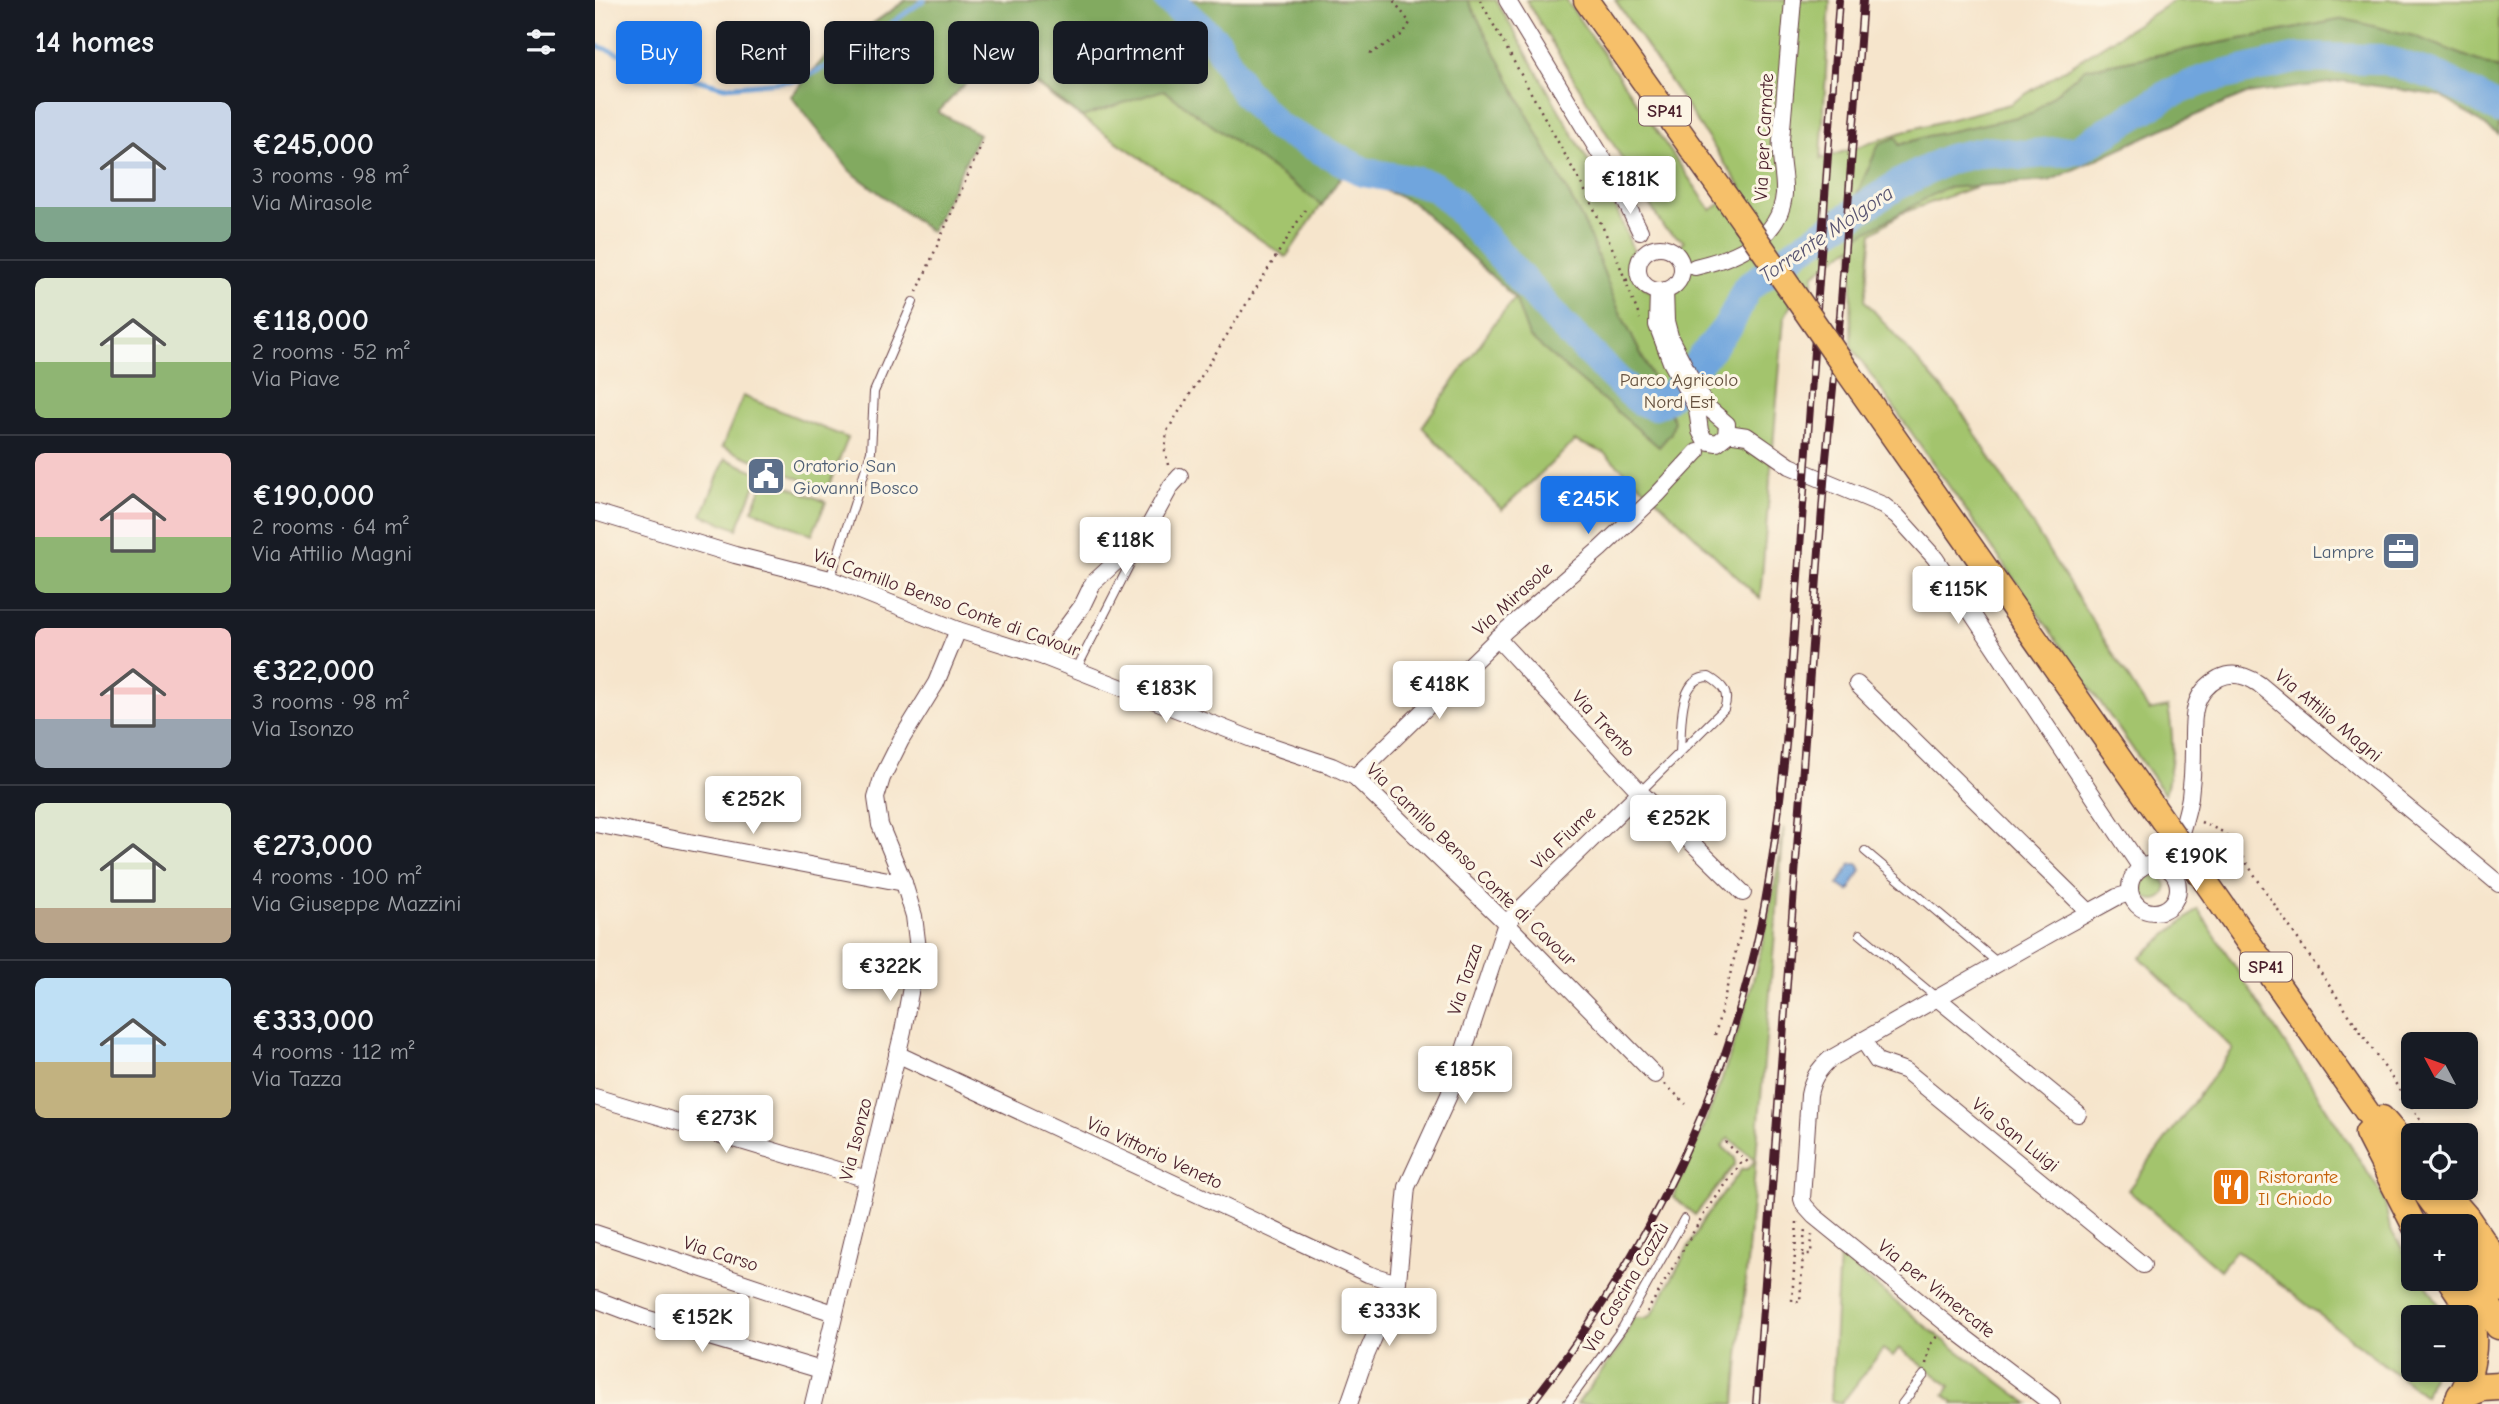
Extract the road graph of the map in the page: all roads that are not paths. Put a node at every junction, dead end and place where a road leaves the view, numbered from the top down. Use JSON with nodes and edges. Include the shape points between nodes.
{"nodes":[{"id":1,"x":1507,"y":0,"type":"edge"},
{"id":2,"x":1586,"y":0,"type":"edge"},
{"id":3,"x":1793,"y":0,"type":"edge"},
{"id":4,"x":1640,"y":232,"type":"junction"},
{"id":5,"x":1658,"y":247,"type":"junction"},
{"id":6,"x":1643,"y":256,"type":"junction"},
{"id":7,"x":1686,"y":268,"type":"junction"},
{"id":8,"x":1661,"y":290,"type":"junction"},
{"id":9,"x":913,"y":302,"type":"road end"},
{"id":10,"x":1701,"y":407,"type":"junction"},
{"id":11,"x":1711,"y":441,"type":"junction"},
{"id":12,"x":1176,"y":481,"type":"road end"},
{"id":13,"x":595,"y":512,"type":"edge"},
{"id":14,"x":1143,"y":537,"type":"junction"},
{"id":15,"x":829,"y":579,"type":"junction"},
{"id":16,"x":958,"y":631,"type":"junction"},
{"id":17,"x":1497,"y":638,"type":"junction"},
{"id":18,"x":1044,"y":657,"type":"junction"},
{"id":19,"x":1076,"y":670,"type":"junction"},
{"id":20,"x":1857,"y":684,"type":"dead end"},
{"id":21,"x":1680,"y":752,"type":"junction"},
{"id":22,"x":1355,"y":777,"type":"junction"},
{"id":23,"x":1640,"y":792,"type":"junction"},
{"id":24,"x":595,"y":824,"type":"edge"},
{"id":25,"x":1865,"y":851,"type":"dead end"},
{"id":26,"x":2141,"y":868,"type":"junction"},
{"id":27,"x":2169,"y":870,"type":"junction"},
{"id":28,"x":904,"y":883,"type":"junction"},
{"id":29,"x":2499,"y":884,"type":"edge"},
{"id":30,"x":1743,"y":893,"type":"road end"},
{"id":31,"x":2130,"y":894,"type":"junction"},
{"id":32,"x":2089,"y":912,"type":"junction"},
{"id":33,"x":1506,"y":923,"type":"junction"},
{"id":34,"x":1860,"y":934,"type":"dead end"},
{"id":35,"x":1998,"y":963,"type":"junction"},
{"id":36,"x":1937,"y":998,"type":"junction"},
{"id":37,"x":1863,"y":1040,"type":"junction"},
{"id":38,"x":2326,"y":1051,"type":"junction"},
{"id":39,"x":897,"y":1054,"type":"junction"},
{"id":40,"x":1655,"y":1074,"type":"road end"},
{"id":41,"x":595,"y":1097,"type":"edge"},
{"id":42,"x":2078,"y":1114,"type":"dead end"},
{"id":43,"x":2379,"y":1129,"type":"junction"},
{"id":44,"x":2401,"y":1140,"type":"edge"},
{"id":45,"x":2401,"y":1158,"type":"edge"},
{"id":46,"x":2401,"y":1165,"type":"edge"},
{"id":47,"x":867,"y":1179,"type":"junction"},
{"id":48,"x":2452,"y":1200,"type":"edge"},
{"id":49,"x":2408,"y":1214,"type":"edge"},
{"id":50,"x":1684,"y":1219,"type":"dead end"},
{"id":51,"x":595,"y":1233,"type":"edge"},
{"id":52,"x":2478,"y":1259,"type":"edge"},
{"id":53,"x":2499,"y":1264,"type":"edge"},
{"id":54,"x":2143,"y":1265,"type":"dead end"},
{"id":55,"x":1398,"y":1281,"type":"junction"},
{"id":56,"x":2499,"y":1288,"type":"edge"},
{"id":57,"x":2457,"y":1291,"type":"edge"},
{"id":58,"x":2477,"y":1291,"type":"edge"},
{"id":59,"x":595,"y":1299,"type":"edge"},
{"id":60,"x":834,"y":1313,"type":"junction"},
{"id":61,"x":2499,"y":1325,"type":"edge"},
{"id":62,"x":821,"y":1370,"type":"junction"},
{"id":63,"x":1924,"y":1375,"type":"road end"},
{"id":64,"x":2499,"y":1386,"type":"edge"},
{"id":65,"x":2458,"y":1400,"type":"edge"},
{"id":66,"x":813,"y":1404,"type":"edge"},
{"id":67,"x":1349,"y":1404,"type":"edge"},
{"id":68,"x":1567,"y":1404,"type":"edge"},
{"id":69,"x":1902,"y":1404,"type":"edge"},
{"id":70,"x":2052,"y":1404,"type":"edge"}],
"edges":[{"from":1,"to":4,"type":"street","via":[[1611,172]]},
{"from":2,"to":38,"type":"main road","number":"SP41","bridge":true},
{"from":3,"to":7,"type":"street","name":"Via per Carnate","via":[[1780,153],[1784,196],[1779,214],[1766,234],[1749,247]]},
{"from":4,"to":5,"type":"street"},
{"from":4,"to":6,"type":"street"},
{"from":5,"to":6,"type":"street"},
{"from":5,"to":7,"type":"street","via":[[1672,250]]},
{"from":6,"to":8,"type":"street","via":[[1633,278]]},
{"from":7,"to":8,"type":"street","via":[[1672,288]]},
{"from":8,"to":10,"type":"street","via":[[1657,325]]},
{"from":9,"to":15,"type":"lane","via":[[874,392],[871,452]]},
{"from":10,"to":11,"type":"street","via":[[1700,432]]},
{"from":10,"to":11,"type":"street","via":[[1725,420]]},
{"from":11,"to":17,"type":"street","name":"Via Mirasole","via":[[1600,550]]},
{"from":11,"to":26,"type":"street","via":[[1747,436],[1790,466],[1883,505],[1911,530],[1935,558]]},
{"from":12,"to":14,"type":"street"},
{"from":13,"to":15,"type":"street","name":"Via Camillo Benso Conte di Cavour"},
{"from":14,"to":18,"type":"street","via":[[1093,583]]},
{"from":14,"to":19,"type":"lane"},
{"from":15,"to":16,"type":"street","name":"Via Camillo Benso Conte di Cavour"},
{"from":16,"to":18,"type":"street","name":"Via Camillo Benso Conte di Cavour"},
{"from":16,"to":28,"type":"street","name":"Via Isonzo","via":[[876,798],[880,825]]},
{"from":17,"to":22,"type":"street","name":"Via Mirasole"},
{"from":17,"to":23,"type":"street","name":"Via Trento"},
{"from":18,"to":19,"type":"street","name":"Via Camillo Benso Conte di Cavour"},
{"from":19,"to":22,"type":"street","name":"Via Camillo Benso Conte di Cavour"},
{"from":20,"to":32,"type":"street"},
{"from":21,"to":21,"type":"lane","name":"Via Fiume","via":[[1724,709],[1726,691],[1709,677],[1694,681],[1685,698]]},
{"from":21,"to":23,"type":"lane","name":"Via Fiume"},
{"from":22,"to":33,"type":"street","name":"Via Camillo Benso Conte di Cavour"},
{"from":23,"to":30,"type":"street","name":"Via Trento"},
{"from":23,"to":33,"type":"street","name":"Via Fiume"},
{"from":24,"to":28,"type":"street"},
{"from":25,"to":35,"type":"lane"},
{"from":26,"to":27,"type":"street","via":[[2155,864]]},
{"from":26,"to":31,"type":"street","via":[[2132,879]]},
{"from":27,"to":29,"type":"street","name":"Via Attilio Magni","via":[[2186,816],[2197,698],[2217,680],[2243,675]]},
{"from":27,"to":31,"type":"street","via":[[2178,884],[2169,907],[2146,911]]},
{"from":28,"to":39,"type":"street","name":"Via Isonzo","via":[[918,949]]},
{"from":31,"to":32,"type":"street"},
{"from":32,"to":35,"type":"street"},
{"from":33,"to":40,"type":"street","name":"Via Camillo Benso Conte di Cavour"},
{"from":33,"to":55,"type":"street","name":"Via Tazza","via":[[1449,1095],[1407,1187]]},
{"from":34,"to":36,"type":"lane"},
{"from":35,"to":36,"type":"street"},
{"from":36,"to":37,"type":"street"},
{"from":36,"to":42,"type":"street"},
{"from":37,"to":54,"type":"street","name":"Via San Luigi","via":[[1877,1061],[1906,1070]]},
{"from":37,"to":70,"type":"street","name":"Via per Vimercate","via":[[1831,1059],[1812,1080],[1805,1211]]},
{"from":38,"to":43,"type":"main road","number":"SP41"},
{"from":38,"to":44,"type":"main road"},
{"from":38,"to":49,"type":"main road"},
{"from":39,"to":47,"type":"street","name":"Via Isonzo"},
{"from":39,"to":55,"type":"street","name":"Via Vittorio Veneto","via":[[1368,1274]]},
{"from":41,"to":47,"type":"street"},
{"from":43,"to":45,"type":"highway"},
{"from":43,"to":46,"type":"highway"},
{"from":47,"to":60,"type":"street","name":"Via Isonzo"},
{"from":48,"to":53,"type":"main road"},
{"from":50,"to":68,"type":"lane","name":"Via Cascina Cazzù","via":[[1633,1310]]},
{"from":51,"to":60,"type":"street","name":"Via Carso"},
{"from":52,"to":56,"type":"highway"},
{"from":55,"to":67,"type":"street","name":"Via Tazza"},
{"from":57,"to":65,"type":"main road","via":[[2473,1331],[2471,1367]]},
{"from":58,"to":61,"type":"highway"},
{"from":59,"to":62,"type":"street"},
{"from":60,"to":62,"type":"street","name":"Via Isonzo"},
{"from":62,"to":66,"type":"street","name":"Via Isonzo"},
{"from":63,"to":69,"type":"lane"},
{"from":64,"to":65,"type":"highway","via":[[2482,1387]]}]}
